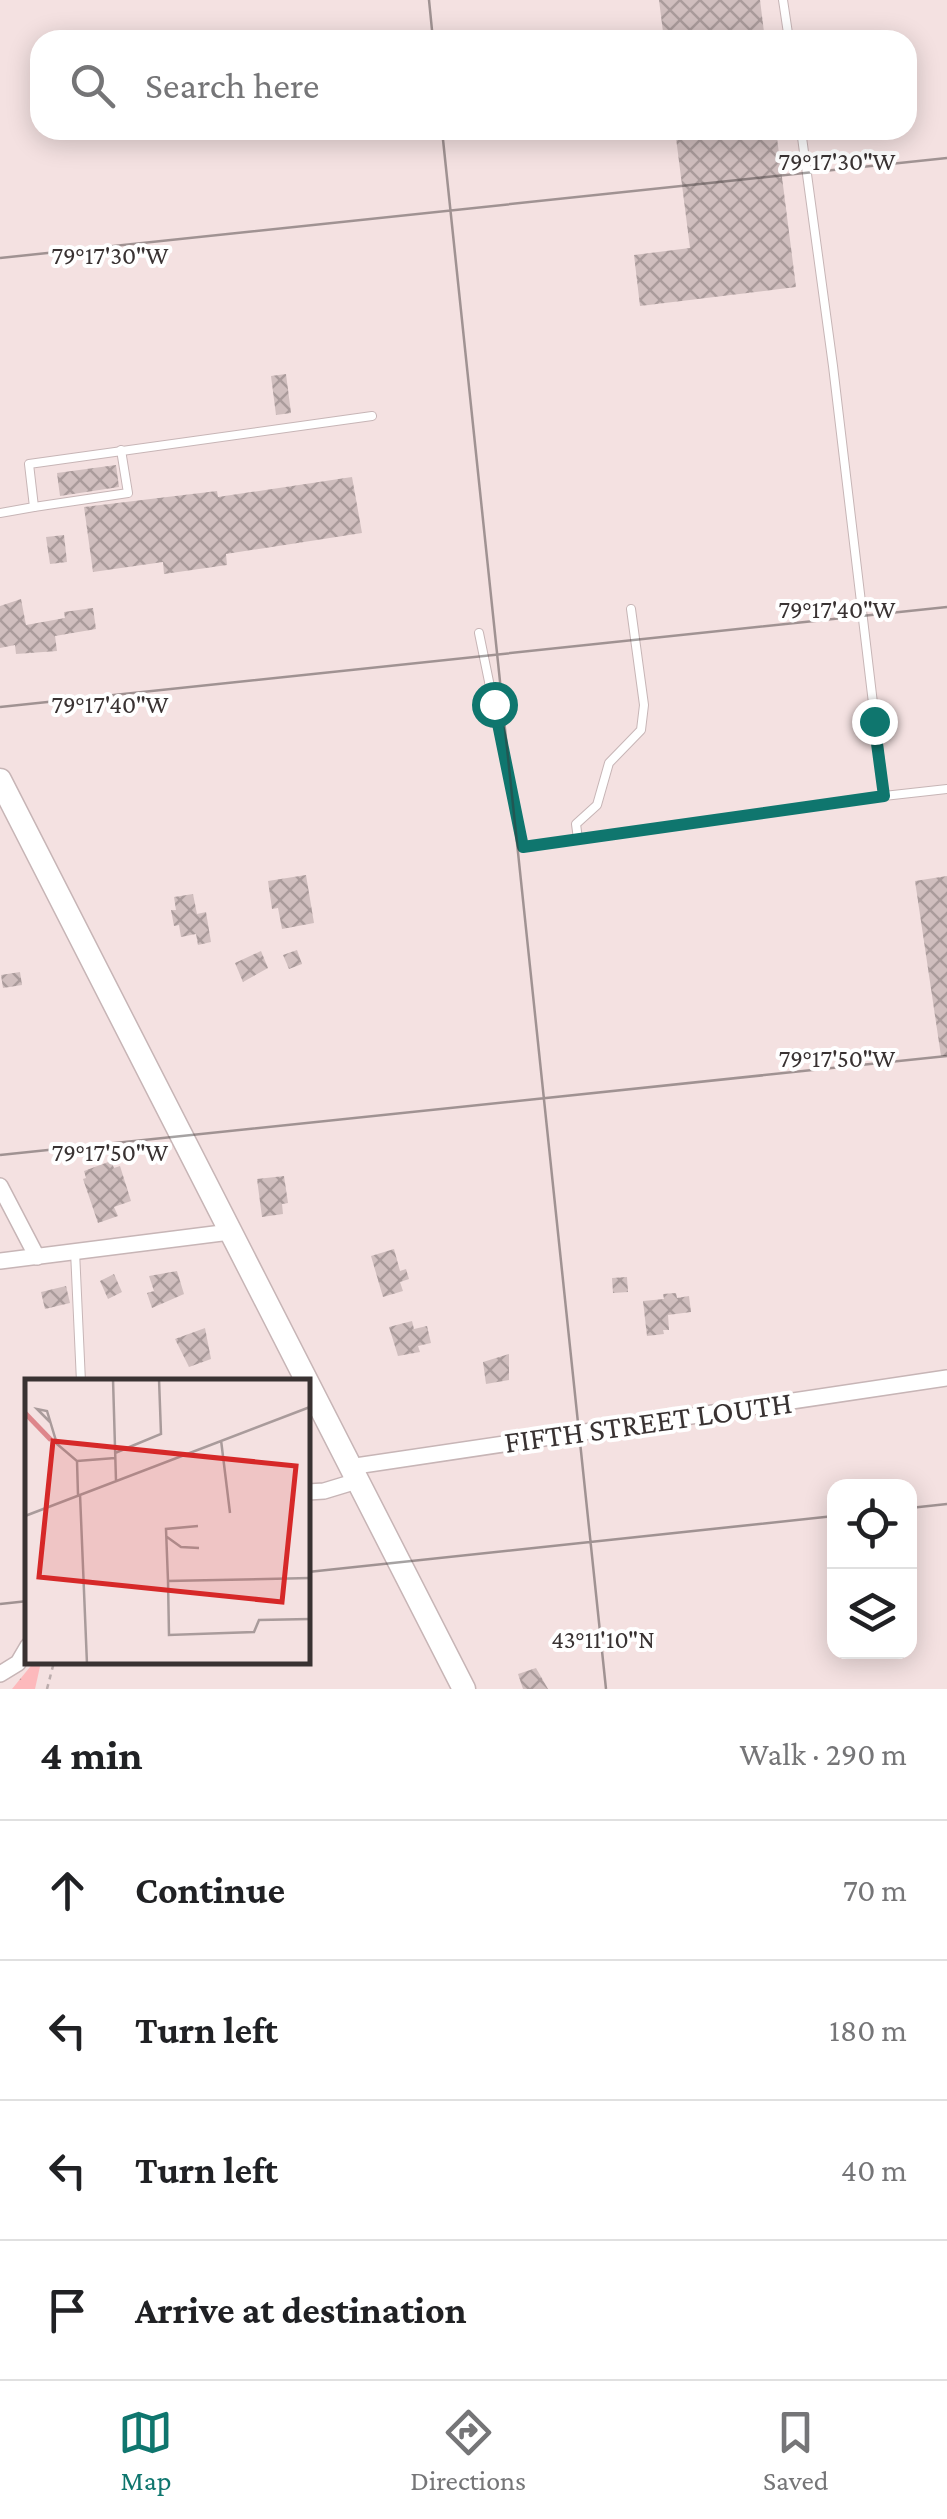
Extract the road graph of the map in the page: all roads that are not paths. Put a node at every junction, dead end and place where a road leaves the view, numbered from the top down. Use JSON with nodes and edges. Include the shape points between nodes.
{"nodes":[{"id":1,"x":783,"y":0,"type":"edge"},
{"id":2,"x":787,"y":30,"type":"edge"},
{"id":3,"x":802,"y":140,"type":"edge"},
{"id":4,"x":372,"y":416,"type":"dead end"},
{"id":5,"x":122,"y":450,"type":"junction"},
{"id":6,"x":34,"y":506,"type":"junction"},
{"id":7,"x":0,"y":512,"type":"edge"},
{"id":8,"x":630,"y":609,"type":"dead end"},
{"id":9,"x":480,"y":633,"type":"dead end"},
{"id":10,"x":0,"y":780,"type":"edge"},
{"id":11,"x":947,"y":789,"type":"edge"},
{"id":12,"x":884,"y":796,"type":"junction"},
{"id":13,"x":578,"y":839,"type":"junction"},
{"id":14,"x":0,"y":1186,"type":"edge"},
{"id":15,"x":230,"y":1232,"type":"junction"},
{"id":16,"x":75,"y":1252,"type":"junction"},
{"id":17,"x":37,"y":1256,"type":"junction"},
{"id":18,"x":0,"y":1262,"type":"edge"},
{"id":19,"x":947,"y":1378,"type":"edge"},
{"id":20,"x":81,"y":1379,"type":"edge"},
{"id":21,"x":308,"y":1379,"type":"edge"},
{"id":22,"x":310,"y":1384,"type":"edge"},
{"id":23,"x":353,"y":1474,"type":"junction"},
{"id":24,"x":310,"y":1491,"type":"edge"},
{"id":25,"x":25,"y":1651,"type":"edge"},
{"id":26,"x":0,"y":1674,"type":"edge"},
{"id":27,"x":464,"y":1689,"type":"edge"}],
"edges":[{"from":1,"to":2,"type":"lane"},
{"from":3,"to":12,"type":"lane"},
{"from":4,"to":5,"type":"lane"},
{"from":5,"to":6,"type":"lane","via":[[29,464]]},
{"from":5,"to":6,"type":"lane","via":[[128,493]]},
{"from":6,"to":7,"type":"lane"},
{"from":8,"to":13,"type":"lane","via":[[642,730],[609,763],[597,805],[576,824]]},
{"from":9,"to":13,"type":"lane","via":[[523,847]]},
{"from":10,"to":15,"type":"main road"},
{"from":11,"to":12,"type":"lane"},
{"from":12,"to":13,"type":"lane"},
{"from":14,"to":17,"type":"street"},
{"from":15,"to":16,"type":"street"},
{"from":15,"to":21,"type":"main road"},
{"from":16,"to":17,"type":"street"},
{"from":16,"to":20,"type":"lane"},
{"from":17,"to":18,"type":"street"},
{"from":19,"to":23,"type":"street","name":"FIFTH STREET LOUTH"},
{"from":22,"to":23,"type":"main road"},
{"from":23,"to":24,"type":"street","name":"FIFTH STREET LOUTH"},
{"from":23,"to":27,"type":"main road"},
{"from":25,"to":26,"type":"street"}]}
